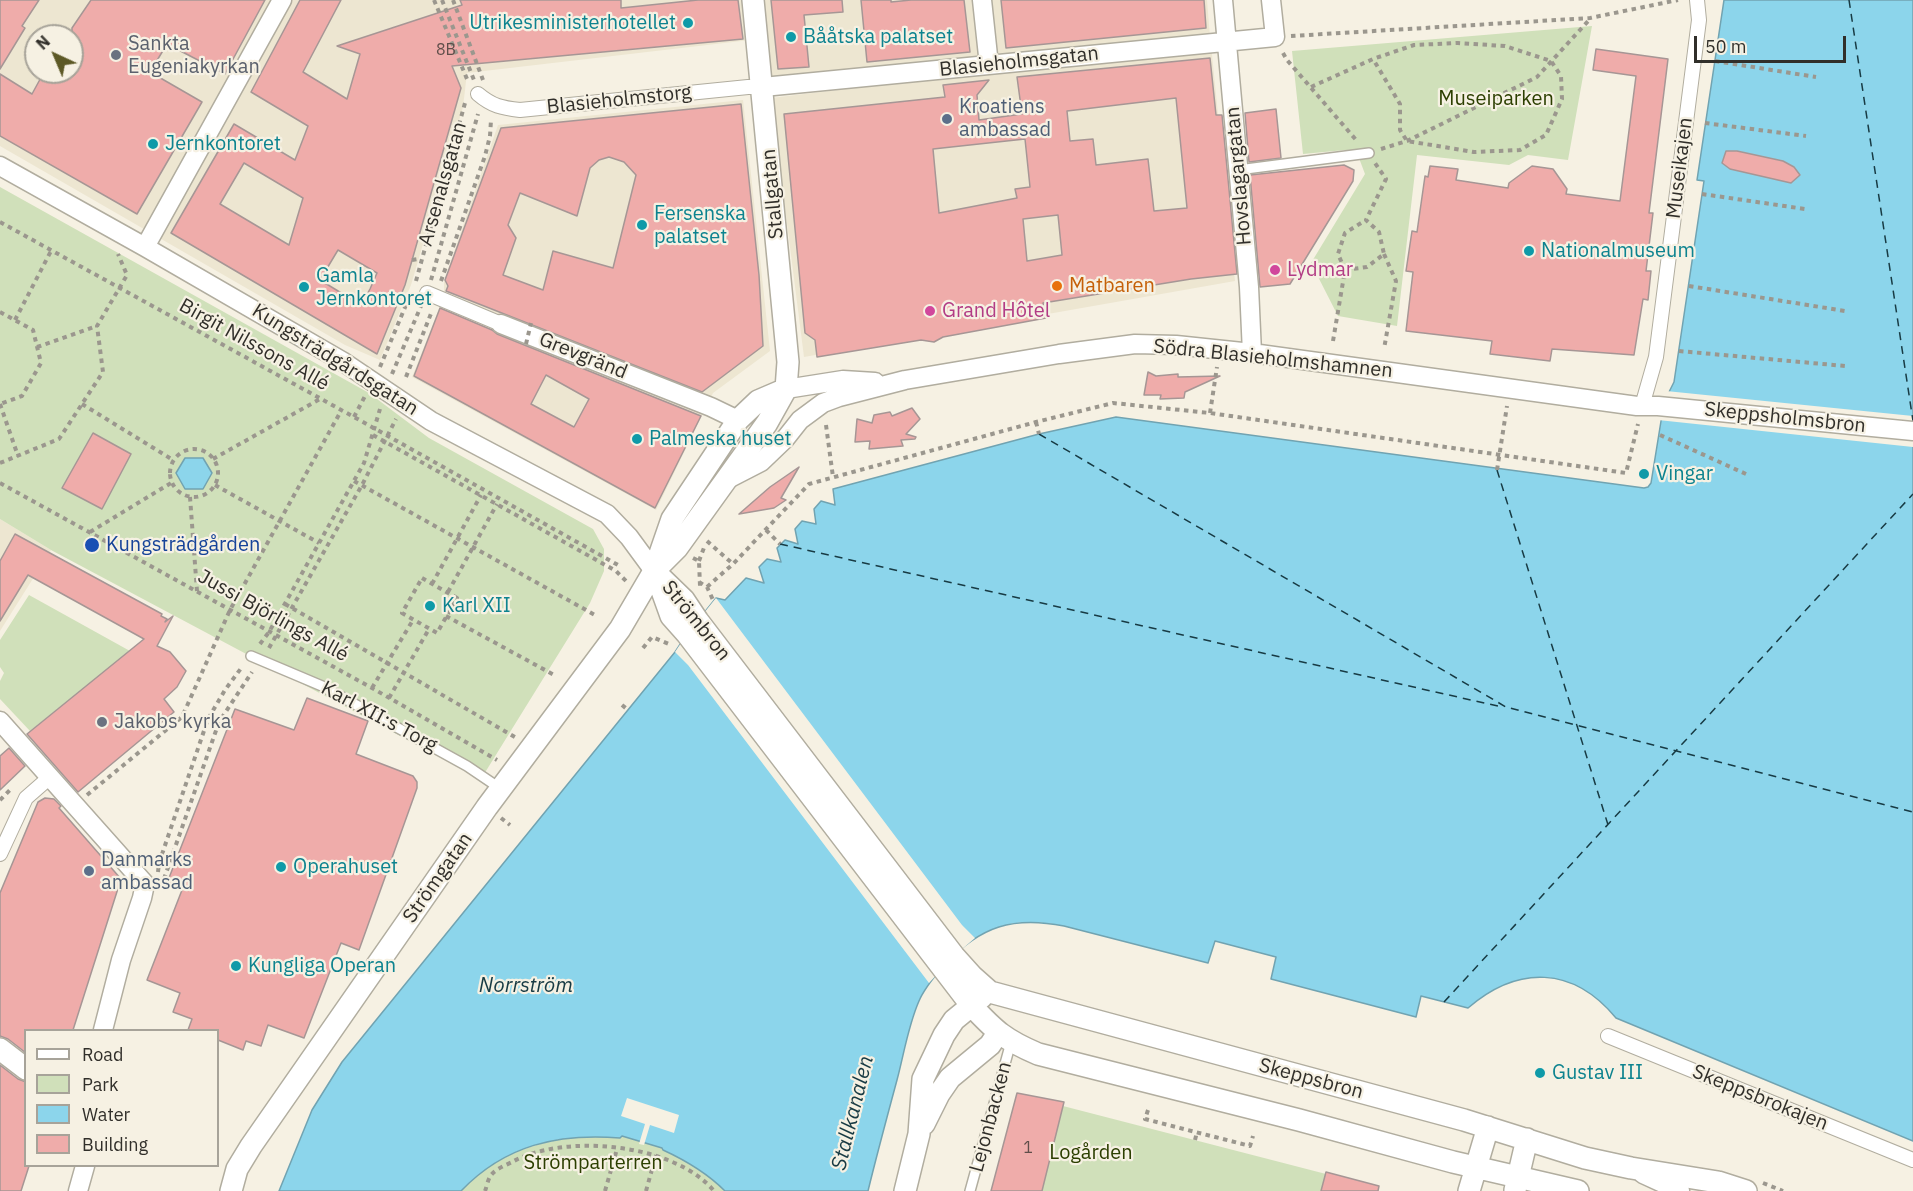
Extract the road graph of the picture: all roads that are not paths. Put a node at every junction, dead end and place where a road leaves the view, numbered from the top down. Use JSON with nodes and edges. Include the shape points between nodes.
{"nodes":[{"id":1,"x":282,"y":0,"type":"edge"},
{"id":2,"x":753,"y":0,"type":"edge"},
{"id":3,"x":982,"y":0,"type":"edge"},
{"id":4,"x":1223,"y":0,"type":"edge"},
{"id":5,"x":1271,"y":0,"type":"edge"},
{"id":6,"x":1697,"y":0,"type":"edge"},
{"id":7,"x":1227,"y":41,"type":"junction"},
{"id":8,"x":989,"y":65,"type":"junction"},
{"id":9,"x":763,"y":87,"type":"junction"},
{"id":10,"x":470,"y":95,"type":"road end"},
{"id":11,"x":1369,"y":153,"type":"road end"},
{"id":12,"x":0,"y":166,"type":"edge"},
{"id":13,"x":1238,"y":170,"type":"junction"},
{"id":14,"x":145,"y":247,"type":"junction"},
{"id":15,"x":432,"y":296,"type":"road end"},
{"id":16,"x":501,"y":324,"type":"joint"},
{"id":17,"x":1252,"y":353,"type":"junction"},
{"id":18,"x":888,"y":383,"type":"junction"},
{"id":19,"x":786,"y":389,"type":"junction"},
{"id":20,"x":1646,"y":410,"type":"junction"},
{"id":21,"x":738,"y":420,"type":"junction"},
{"id":22,"x":1913,"y":431,"type":"edge"},
{"id":23,"x":728,"y":479,"type":"junction"},
{"id":24,"x":654,"y":571,"type":"junction"},
{"id":25,"x":251,"y":656,"type":"road end"},
{"id":26,"x":0,"y":721,"type":"edge"},
{"id":27,"x":50,"y":777,"type":"junction"},
{"id":28,"x":501,"y":789,"type":"junction"},
{"id":29,"x":0,"y":854,"type":"edge"},
{"id":30,"x":948,"y":962,"type":"junction"},
{"id":31,"x":972,"y":976,"type":"joint"},
{"id":32,"x":990,"y":992,"type":"junction"},
{"id":33,"x":971,"y":1005,"type":"junction"},
{"id":34,"x":103,"y":1029,"type":"edge"},
{"id":35,"x":1608,"y":1036,"type":"dead end"},
{"id":36,"x":1004,"y":1038,"type":"junction"},
{"id":37,"x":0,"y":1049,"type":"edge"},
{"id":38,"x":24,"y":1067,"type":"edge"},
{"id":39,"x":1488,"y":1127,"type":"junction"},
{"id":40,"x":919,"y":1134,"type":"junction"},
{"id":41,"x":1527,"y":1139,"type":"junction"},
{"id":42,"x":1913,"y":1160,"type":"edge"},
{"id":43,"x":85,"y":1167,"type":"edge"},
{"id":44,"x":1475,"y":1168,"type":"junction"},
{"id":45,"x":1631,"y":1168,"type":"junction"},
{"id":46,"x":1516,"y":1184,"type":"edge"},
{"id":47,"x":78,"y":1191,"type":"edge"},
{"id":48,"x":231,"y":1191,"type":"edge"},
{"id":49,"x":905,"y":1191,"type":"edge"},
{"id":50,"x":970,"y":1191,"type":"edge"},
{"id":51,"x":1469,"y":1191,"type":"edge"},
{"id":52,"x":1578,"y":1191,"type":"edge"},
{"id":53,"x":1680,"y":1191,"type":"edge"},
{"id":54,"x":1746,"y":1191,"type":"edge"}],
"edges":[{"from":1,"to":14,"type":"street"},
{"from":2,"to":9,"type":"street","name":"Stallgatan"},
{"from":3,"to":8,"type":"street"},
{"from":4,"to":7,"type":"street","name":"Hovslagargatan"},
{"from":5,"to":7,"type":"street","name":"Blasieholmsgatan","via":[[1275,37]]},
{"from":6,"to":20,"type":"street","name":"Museikajen","via":[[1699,20]]},
{"from":7,"to":8,"type":"street","name":"Blasieholmsgatan"},
{"from":7,"to":13,"type":"street","name":"Hovslagargatan"},
{"from":8,"to":9,"type":"street","name":"Blasieholmsgatan"},
{"from":9,"to":10,"type":"street","name":"Blasieholmstorg","via":[[519,110],[504,109]]},
{"from":9,"to":19,"type":"street","name":"Stallgatan","via":[[789,362]]},
{"from":11,"to":13,"type":"lane"},
{"from":12,"to":14,"type":"street","name":"Kungsträdgårdsgatan"},
{"from":13,"to":17,"type":"street","name":"Hovslagargatan"},
{"from":14,"to":24,"type":"street","name":"Kungsträdgårdsgatan","via":[[342,361],[431,421],[607,514]]},
{"from":15,"to":16,"type":"street","name":"Grevgränd"},
{"from":16,"to":21,"type":"street","name":"Grevgränd"},
{"from":17,"to":18,"type":"street","name":"Södra Blasieholmshamnen","via":[[1135,344]]},
{"from":17,"to":20,"type":"street","name":"Södra Blasieholmshamnen"},
{"from":18,"to":19,"type":"street","name":"Södra Blasieholmshamnen","via":[[843,380]]},
{"from":18,"to":23,"type":"street","name":"Södra Blasieholmshamnen","via":[[813,409],[761,462]]},
{"from":19,"to":21,"type":"street","name":"Södra Blasieholmshamnen","via":[[758,401]]},
{"from":19,"to":23,"type":"street","name":"Södra Blasieholmshamnen"},
{"from":20,"to":22,"type":"street","name":"Skeppsholmsbron"},
{"from":21,"to":24,"type":"street","name":"Södra Blasieholmshamnen","via":[[672,519]]},
{"from":23,"to":24,"type":"street","name":"Södra Blasieholmshamnen","via":[[677,548]]},
{"from":24,"to":28,"type":"street","name":"Strömgatan","via":[[620,629]]},
{"from":24,"to":30,"type":"street","name":"Strömbron","via":[[684,600],[687,634]]},
{"from":25,"to":28,"type":"lane","name":"Karl XII:s Torg","via":[[322,686]]},
{"from":26,"to":27,"type":"street"},
{"from":27,"to":29,"type":"street","via":[[26,798]]},
{"from":27,"to":34,"type":"street","via":[[151,882],[121,960]]},
{"from":28,"to":48,"type":"street","name":"Strömgatan","via":[[251,1146],[237,1169]]},
{"from":30,"to":31,"type":"street","name":"Strömbron"},
{"from":30,"to":33,"type":"street"},
{"from":31,"to":32,"type":"street","name":"Skeppsbron"},
{"from":32,"to":33,"type":"street"},
{"from":32,"to":36,"type":"street"},
{"from":32,"to":39,"type":"street","name":"Skeppsbron"},
{"from":33,"to":36,"type":"street"},
{"from":33,"to":40,"type":"street","via":[[944,1035],[923,1079]]},
{"from":35,"to":42,"type":"street","name":"Skeppsbrokajen"},
{"from":36,"to":40,"type":"street","via":[[950,1078]]},
{"from":36,"to":44,"type":"street","via":[[1038,1054]]},
{"from":36,"to":50,"type":"lane","name":"Lejonbacken"},
{"from":37,"to":38,"type":"street"},
{"from":39,"to":41,"type":"street","name":"Skeppsbron"},
{"from":39,"to":44,"type":"street"},
{"from":40,"to":49,"type":"street"},
{"from":41,"to":45,"type":"street","name":"Skeppsbron"},
{"from":41,"to":46,"type":"street"},
{"from":43,"to":47,"type":"street"},
{"from":44,"to":46,"type":"street"},
{"from":44,"to":51,"type":"street"},
{"from":45,"to":53,"type":"street","name":"Skeppsbron"},
{"from":45,"to":54,"type":"street","name":"Skeppsbron","via":[[1718,1182]]},
{"from":46,"to":52,"type":"street"}]}
